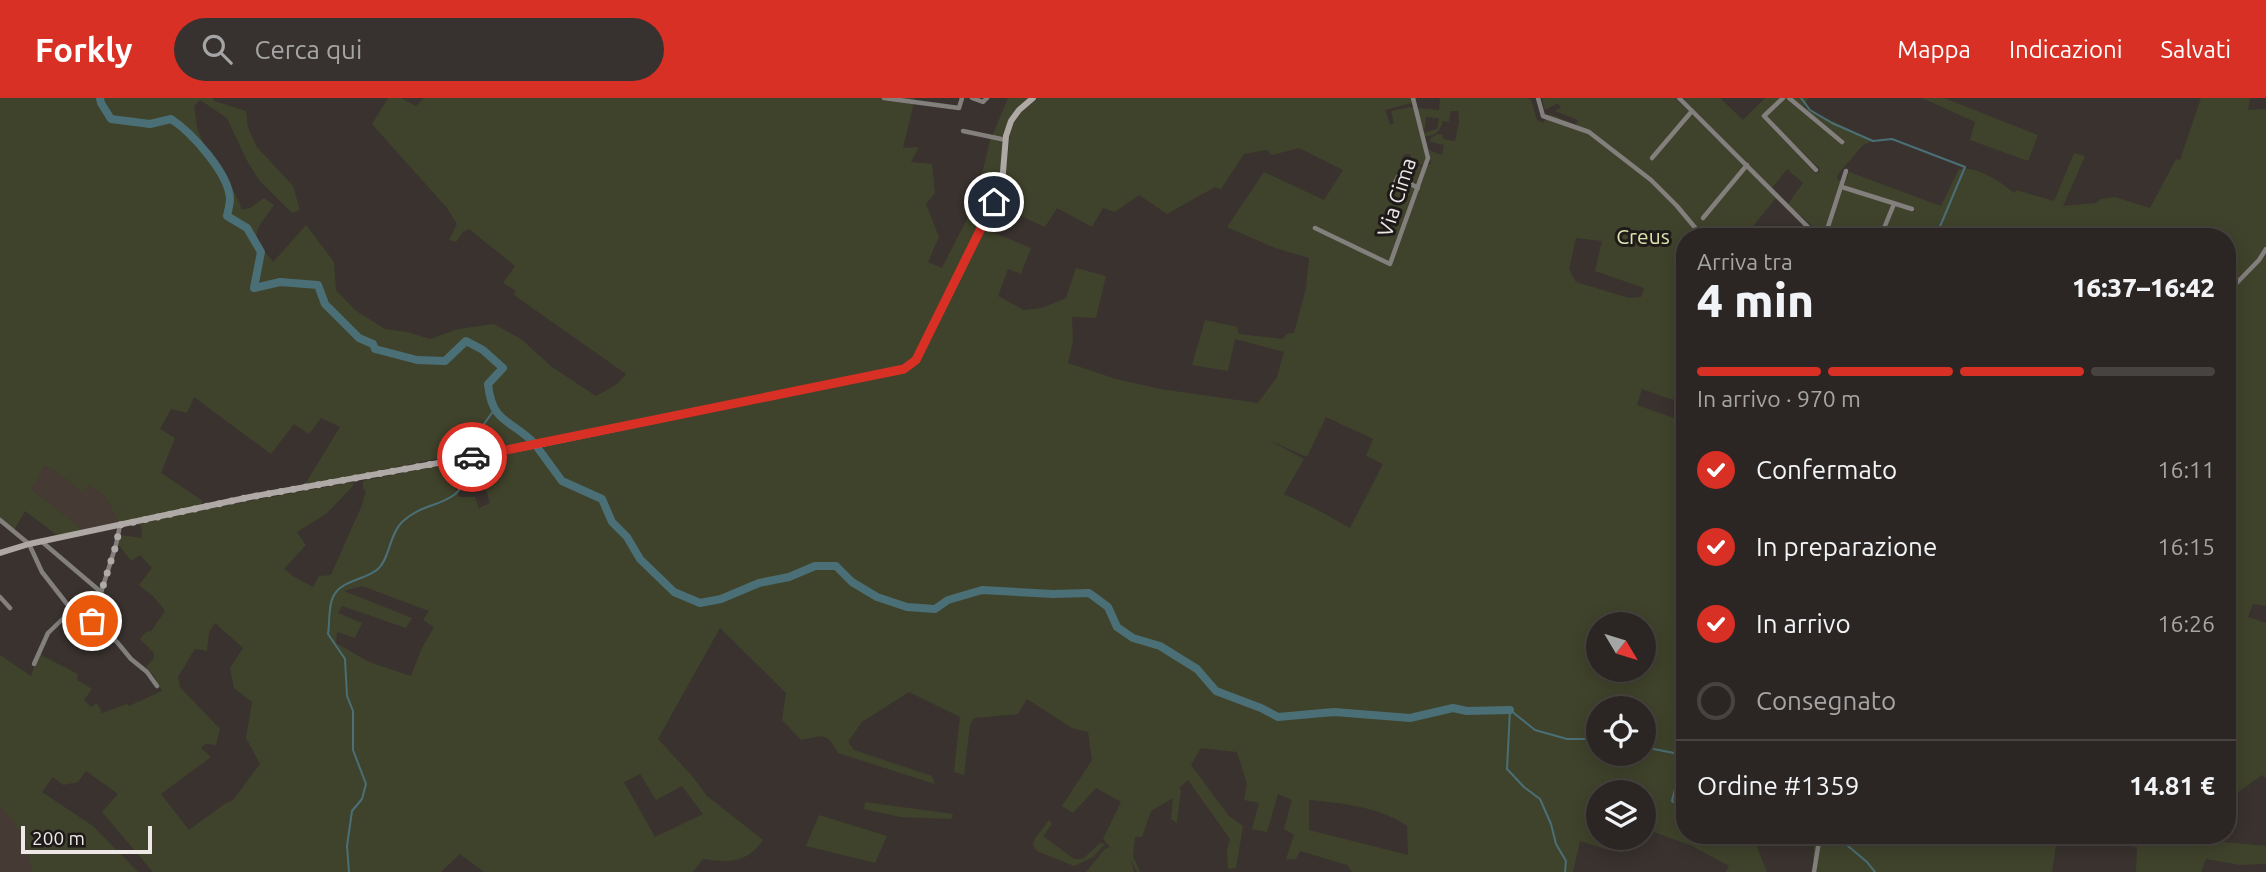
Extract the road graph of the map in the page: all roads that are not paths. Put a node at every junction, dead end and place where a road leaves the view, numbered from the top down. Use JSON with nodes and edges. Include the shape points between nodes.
{"nodes":[{"id":1,"x":884,"y":98,"type":"edge"},
{"id":2,"x":962,"y":98,"type":"edge"},
{"id":3,"x":972,"y":98,"type":"edge"},
{"id":4,"x":987,"y":98,"type":"edge"},
{"id":5,"x":1033,"y":98,"type":"edge"},
{"id":6,"x":1413,"y":98,"type":"edge"},
{"id":7,"x":1538,"y":98,"type":"edge"},
{"id":8,"x":1679,"y":98,"type":"edge"},
{"id":9,"x":1783,"y":98,"type":"edge"},
{"id":10,"x":1789,"y":98,"type":"edge"},
{"id":11,"x":1692,"y":111,"type":"junction"},
{"id":12,"x":963,"y":131,"type":"dead end"},
{"id":13,"x":1006,"y":140,"type":"junction"},
{"id":14,"x":1842,"y":142,"type":"dead end"},
{"id":15,"x":1652,"y":158,"type":"dead end"},
{"id":16,"x":1746,"y":165,"type":"junction"},
{"id":17,"x":1816,"y":170,"type":"dead end"},
{"id":18,"x":1846,"y":172,"type":"dead end"},
{"id":19,"x":1394,"y":185,"type":"dead end"},
{"id":20,"x":1842,"y":187,"type":"junction"},
{"id":21,"x":1418,"y":188,"type":"junction"},
{"id":22,"x":1894,"y":204,"type":"junction"},
{"id":23,"x":1912,"y":209,"type":"dead end"},
{"id":24,"x":1703,"y":218,"type":"dead end"},
{"id":25,"x":1315,"y":228,"type":"dead end"},
{"id":26,"x":1696,"y":228,"type":"edge"},
{"id":27,"x":1808,"y":228,"type":"edge"},
{"id":28,"x":1828,"y":228,"type":"edge"},
{"id":29,"x":1884,"y":228,"type":"edge"},
{"id":30,"x":2266,"y":249,"type":"edge"},
{"id":31,"x":2236,"y":284,"type":"edge"},
{"id":32,"x":0,"y":520,"type":"edge"},
{"id":33,"x":120,"y":525,"type":"junction"},
{"id":34,"x":41,"y":541,"type":"junction"},
{"id":35,"x":29,"y":544,"type":"junction"},
{"id":36,"x":1,"y":552,"type":"edge"},
{"id":37,"x":101,"y":593,"type":"junction"},
{"id":38,"x":0,"y":597,"type":"edge"},
{"id":39,"x":10,"y":608,"type":"dead end"},
{"id":40,"x":73,"y":609,"type":"junction"},
{"id":41,"x":92,"y":621,"type":"junction"},
{"id":42,"x":34,"y":664,"type":"dead end"},
{"id":43,"x":157,"y":686,"type":"dead end"},
{"id":44,"x":1819,"y":844,"type":"edge"},
{"id":45,"x":1814,"y":872,"type":"edge"}],
"edges":[{"from":1,"to":2,"type":"street","via":[[959,107]]},
{"from":3,"to":4,"type":"street","via":[[981,102]]},
{"from":5,"to":13,"type":"main road","via":[[1011,121]]},
{"from":6,"to":21,"type":"street","name":"Via Cima","via":[[1428,158]]},
{"from":7,"to":26,"type":"street","via":[[1543,116],[1589,132],[1651,180]]},
{"from":8,"to":11,"type":"street"},
{"from":9,"to":17,"type":"street","via":[[1764,116]]},
{"from":10,"to":14,"type":"street"},
{"from":11,"to":15,"type":"street"},
{"from":11,"to":16,"type":"street"},
{"from":12,"to":13,"type":"street"},
{"from":13,"to":33,"type":"main road","via":[[1002,184],[994,202],[916,360],[904,369]]},
{"from":16,"to":24,"type":"street"},
{"from":16,"to":27,"type":"street"},
{"from":18,"to":20,"type":"street"},
{"from":19,"to":21,"type":"street","via":[[1398,177]]},
{"from":20,"to":22,"type":"street"},
{"from":20,"to":28,"type":"street"},
{"from":21,"to":25,"type":"street","name":"Via Cima","via":[[1390,264]]},
{"from":22,"to":23,"type":"street"},
{"from":22,"to":29,"type":"street"},
{"from":30,"to":31,"type":"street"},
{"from":32,"to":35,"type":"street"},
{"from":33,"to":34,"type":"main road"},
{"from":33,"to":37,"type":"street"},
{"from":34,"to":35,"type":"main road"},
{"from":34,"to":37,"type":"street"},
{"from":35,"to":36,"type":"main road"},
{"from":35,"to":40,"type":"street","via":[[42,572]]},
{"from":37,"to":41,"type":"street"},
{"from":38,"to":39,"type":"street"},
{"from":40,"to":41,"type":"street"},
{"from":40,"to":42,"type":"street","via":[[49,630]]},
{"from":41,"to":43,"type":"street"},
{"from":44,"to":45,"type":"street"}]}
